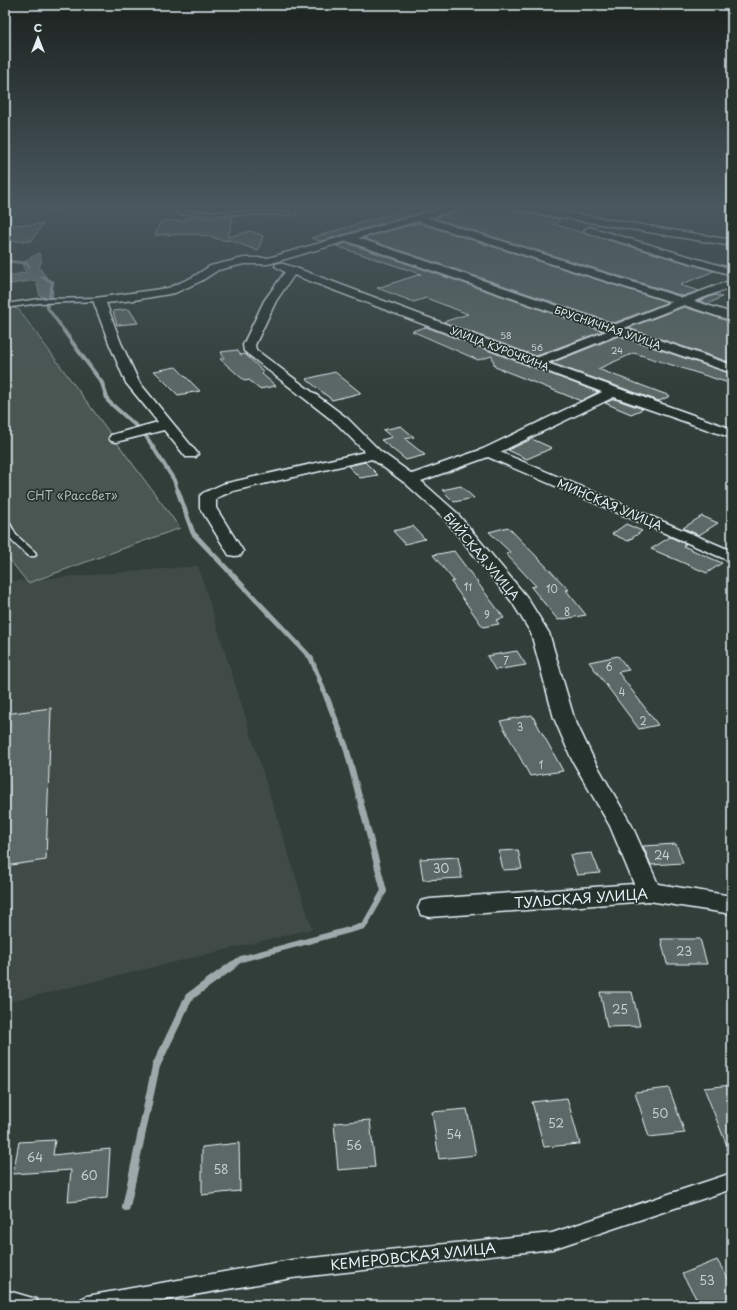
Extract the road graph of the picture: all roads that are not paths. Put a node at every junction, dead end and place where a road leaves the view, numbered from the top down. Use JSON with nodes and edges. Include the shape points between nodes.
{"nodes":[{"id":1,"x":214,"y":268,"type":"edge"},
{"id":2,"x":287,"y":268,"type":"edge"},
{"id":3,"x":434,"y":268,"type":"edge"},
{"id":4,"x":576,"y":268,"type":"edge"},
{"id":5,"x":719,"y":268,"type":"edge"},
{"id":6,"x":292,"y":270,"type":"junction"},
{"id":7,"x":732,"y":272,"type":"edge"},
{"id":8,"x":732,"y":283,"type":"edge"},
{"id":9,"x":99,"y":300,"type":"junction"},
{"id":10,"x":682,"y":302,"type":"junction"},
{"id":11,"x":5,"y":306,"type":"edge"},
{"id":12,"x":732,"y":317,"type":"edge"},
{"id":13,"x":617,"y":331,"type":"junction"},
{"id":14,"x":538,"y":362,"type":"junction"},
{"id":15,"x":732,"y":369,"type":"edge"},
{"id":16,"x":613,"y":392,"type":"junction"},
{"id":17,"x":168,"y":424,"type":"junction"},
{"id":18,"x":732,"y":434,"type":"edge"},
{"id":19,"x":116,"y":438,"type":"dead end"},
{"id":20,"x":488,"y":452,"type":"junction"},
{"id":21,"x":191,"y":454,"type":"dead end"},
{"id":22,"x":375,"y":454,"type":"junction"},
{"id":23,"x":410,"y":480,"type":"junction"},
{"id":24,"x":5,"y":522,"type":"edge"},
{"id":25,"x":9,"y":537,"type":"edge"},
{"id":26,"x":235,"y":551,"type":"dead end"},
{"id":27,"x":32,"y":554,"type":"dead end"},
{"id":28,"x":732,"y":557,"type":"edge"},
{"id":29,"x":649,"y":892,"type":"junction"},
{"id":30,"x":732,"y":905,"type":"edge"},
{"id":31,"x":430,"y":908,"type":"dead end"},
{"id":32,"x":732,"y":1181,"type":"edge"},
{"id":33,"x":5,"y":1299,"type":"edge"},
{"id":34,"x":30,"y":1305,"type":"edge"},
{"id":35,"x":87,"y":1305,"type":"edge"}],
"edges":[{"from":1,"to":9,"type":"street","via":[[171,291]]},
{"from":2,"to":6,"type":"street","name":"УЛИЦА КУРОЧКИНА"},
{"from":3,"to":13,"type":"street","name":"БРУСНИЧНАЯ УЛИЦА"},
{"from":4,"to":10,"type":"street"},
{"from":5,"to":7,"type":"street"},
{"from":6,"to":14,"type":"street","name":"УЛИЦА КУРОЧКИНА"},
{"from":6,"to":22,"type":"street","name":"БИЙСКАЯ УЛИЦА","via":[[270,301],[249,345],[250,351],[342,421]]},
{"from":8,"to":10,"type":"street"},
{"from":9,"to":11,"type":"lane","via":[[39,301]]},
{"from":9,"to":17,"type":"street","via":[[133,383]]},
{"from":10,"to":12,"type":"street"},
{"from":10,"to":13,"type":"street","via":[[619,326]]},
{"from":13,"to":14,"type":"street"},
{"from":13,"to":15,"type":"street","name":"БРУСНИЧНАЯ УЛИЦА"},
{"from":14,"to":16,"type":"street","name":"УЛИЦА КУРОЧКИНА"},
{"from":16,"to":18,"type":"street","name":"УЛИЦА КУРОЧКИНА"},
{"from":16,"to":20,"type":"street"},
{"from":17,"to":19,"type":"street"},
{"from":17,"to":21,"type":"street"},
{"from":20,"to":23,"type":"street"},
{"from":20,"to":28,"type":"street","name":"МИНСКАЯ УЛИЦА"},
{"from":22,"to":23,"type":"street","name":"БИЙСКАЯ УЛИЦА"},
{"from":22,"to":26,"type":"street","via":[[228,487],[208,496],[208,508]]},
{"from":23,"to":29,"type":"street","name":"БИЙСКАЯ УЛИЦА","via":[[450,515],[500,574],[530,615],[540,633],[564,718],[583,760],[620,826]]},
{"from":24,"to":25,"type":"lane"},
{"from":25,"to":27,"type":"lane"},
{"from":29,"to":30,"type":"street","name":"ТУЛЬСКАЯ УЛИЦА"},
{"from":29,"to":31,"type":"street","name":"ТУЛЬСКАЯ УЛИЦА"},
{"from":32,"to":35,"type":"lane","name":"КЕМЕРОВСКАЯ УЛИЦА","via":[[552,1241],[292,1269]]},
{"from":33,"to":34,"type":"lane"}]}
